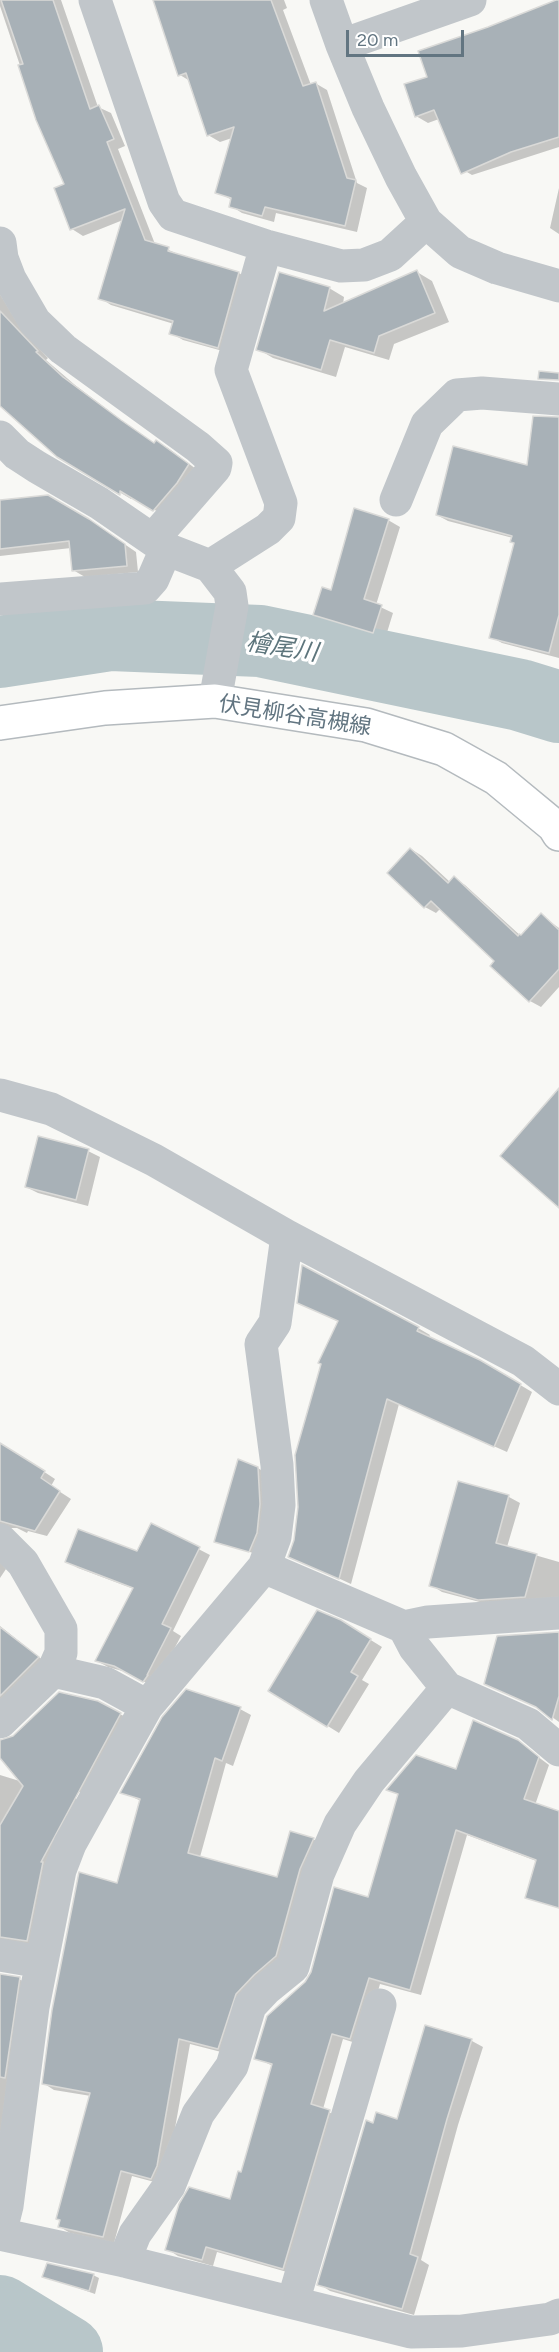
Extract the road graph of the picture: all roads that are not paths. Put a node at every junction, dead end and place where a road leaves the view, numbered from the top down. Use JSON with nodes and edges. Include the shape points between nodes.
{"nodes":[{"id":1,"x":95,"y":0,"type":"edge"},
{"id":2,"x":326,"y":0,"type":"edge"},
{"id":3,"x":470,"y":0,"type":"edge"},
{"id":4,"x":342,"y":45,"type":"junction"},
{"id":5,"x":426,"y":222,"type":"junction"},
{"id":6,"x":0,"y":243,"type":"edge"},
{"id":7,"x":266,"y":246,"type":"junction"},
{"id":8,"x":559,"y":286,"type":"edge"},
{"id":9,"x":559,"y":399,"type":"edge"},
{"id":10,"x":0,"y":437,"type":"edge"},
{"id":11,"x":396,"y":500,"type":"dead end"},
{"id":12,"x":159,"y":544,"type":"junction"},
{"id":13,"x":210,"y":566,"type":"junction"},
{"id":14,"x":0,"y":599,"type":"edge"},
{"id":15,"x":217,"y":691,"type":"junction"},
{"id":16,"x":0,"y":723,"type":"edge"},
{"id":17,"x":547,"y":808,"type":"edge"},
{"id":18,"x":559,"y":834,"type":"edge"},
{"id":19,"x":0,"y":1095,"type":"edge"},
{"id":20,"x":287,"y":1236,"type":"junction"},
{"id":21,"x":559,"y":1389,"type":"edge"},
{"id":22,"x":0,"y":1540,"type":"edge"},
{"id":23,"x":264,"y":1567,"type":"junction"},
{"id":24,"x":559,"y":1613,"type":"edge"},
{"id":25,"x":404,"y":1628,"type":"junction"},
{"id":26,"x":53,"y":1671,"type":"junction"},
{"id":27,"x":447,"y":1688,"type":"junction"},
{"id":28,"x":147,"y":1706,"type":"junction"},
{"id":29,"x":0,"y":1722,"type":"edge"},
{"id":30,"x":559,"y":1750,"type":"edge"},
{"id":31,"x":0,"y":1955,"type":"edge"},
{"id":32,"x":41,"y":1962,"type":"junction"},
{"id":33,"x":380,"y":2005,"type":"dead end"},
{"id":34,"x":0,"y":2234,"type":"edge"},
{"id":35,"x":124,"y":2261,"type":"junction"},
{"id":36,"x":292,"y":2302,"type":"junction"},
{"id":37,"x":556,"y":2319,"type":"edge"}],
"edges":[{"from":1,"to":7,"type":"street","via":[[164,202],[173,215]]},
{"from":2,"to":4,"type":"street"},
{"from":3,"to":4,"type":"street"},
{"from":4,"to":5,"type":"street","via":[[368,108]]},
{"from":5,"to":7,"type":"street","via":[[390,255],[364,265],[341,266]]},
{"from":5,"to":8,"type":"street","via":[[460,252],[497,268]]},
{"from":6,"to":12,"type":"street","via":[[10,279],[34,322],[63,349],[216,463]]},
{"from":7,"to":13,"type":"street","via":[[231,370],[281,503],[279,519]]},
{"from":9,"to":11,"type":"street","via":[[457,395],[427,424]]},
{"from":10,"to":12,"type":"street","via":[[17,454]]},
{"from":12,"to":13,"type":"street"},
{"from":12,"to":14,"type":"street","via":[[153,579],[145,588]]},
{"from":13,"to":15,"type":"street","via":[[230,592],[232,606]]},
{"from":15,"to":16,"type":"main road","name":"伏見柳谷高槻線"},
{"from":15,"to":17,"type":"main road","name":"伏見柳谷高槻線","via":[[366,724],[444,749]]},
{"from":17,"to":18,"type":"main road","name":"伏見柳谷高槻線"},
{"from":19,"to":20,"type":"street","via":[[51,1109],[154,1160]]},
{"from":20,"to":21,"type":"street","via":[[523,1361]]},
{"from":20,"to":23,"type":"street","via":[[275,1323],[261,1344],[279,1505],[275,1537]]},
{"from":22,"to":26,"type":"street","via":[[23,1563],[61,1629],[61,1653]]},
{"from":23,"to":25,"type":"street"},
{"from":23,"to":28,"type":"street"},
{"from":24,"to":25,"type":"street","via":[[428,1622]]},
{"from":25,"to":27,"type":"street"},
{"from":26,"to":28,"type":"street","via":[[105,1683]]},
{"from":26,"to":29,"type":"street"},
{"from":27,"to":30,"type":"street","via":[[528,1724]]},
{"from":27,"to":35,"type":"street","via":[[369,1781],[340,1824],[318,1874],[293,1968],[250,2006],[232,2066],[198,2115],[169,2186],[135,2234]]},
{"from":28,"to":32,"type":"street","via":[[70,1844],[60,1870]]},
{"from":31,"to":32,"type":"street"},
{"from":32,"to":34,"type":"street"},
{"from":33,"to":36,"type":"street"},
{"from":34,"to":35,"type":"street"},
{"from":35,"to":36,"type":"street"},
{"from":36,"to":37,"type":"street","via":[[411,2332],[462,2331]]}]}
